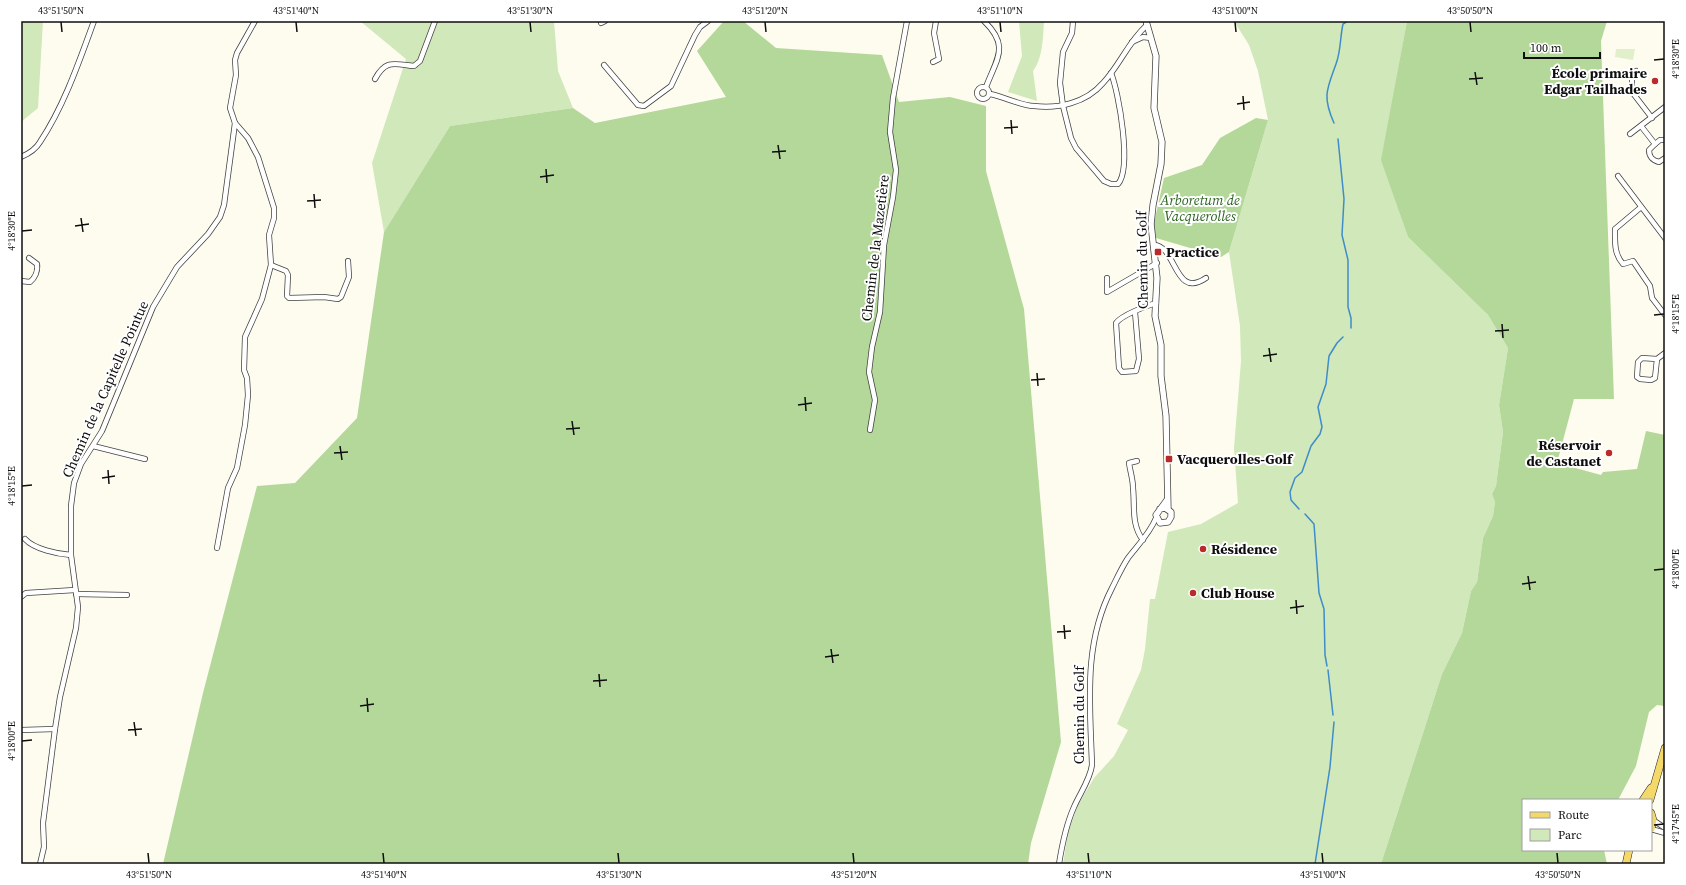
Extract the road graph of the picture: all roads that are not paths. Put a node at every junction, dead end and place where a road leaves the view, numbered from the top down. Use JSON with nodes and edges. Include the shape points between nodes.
{"nodes":[{"id":1,"x":94,"y":21,"type":"edge"},
{"id":2,"x":255,"y":21,"type":"edge"},
{"id":3,"x":435,"y":21,"type":"edge"},
{"id":4,"x":708,"y":21,"type":"edge"},
{"id":5,"x":907,"y":21,"type":"edge"},
{"id":6,"x":936,"y":21,"type":"edge"},
{"id":7,"x":984,"y":21,"type":"edge"},
{"id":8,"x":1073,"y":21,"type":"edge"},
{"id":9,"x":1147,"y":23,"type":"edge"},
{"id":10,"x":1140,"y":31,"type":"junction"},
{"id":11,"x":1143,"y":37,"type":"junction"},
{"id":12,"x":1152,"y":38,"type":"junction"},
{"id":13,"x":1131,"y":43,"type":"junction"},
{"id":14,"x":933,"y":62,"type":"dead end"},
{"id":15,"x":604,"y":65,"type":"dead end"},
{"id":16,"x":1636,"y":71,"type":"dead end"},
{"id":17,"x":1111,"y":73,"type":"junction"},
{"id":18,"x":375,"y":78,"type":"dead end"},
{"id":19,"x":986,"y":87,"type":"junction"},
{"id":20,"x":990,"y":94,"type":"junction"},
{"id":21,"x":1063,"y":106,"type":"junction"},
{"id":22,"x":1665,"y":107,"type":"edge"},
{"id":23,"x":1652,"y":118,"type":"junction"},
{"id":24,"x":235,"y":123,"type":"junction"},
{"id":25,"x":1642,"y":126,"type":"junction"},
{"id":26,"x":1630,"y":134,"type":"dead end"},
{"id":27,"x":1665,"y":140,"type":"edge"},
{"id":28,"x":1655,"y":144,"type":"junction"},
{"id":29,"x":21,"y":157,"type":"edge"},
{"id":30,"x":1665,"y":158,"type":"edge"},
{"id":31,"x":1618,"y":176,"type":"dead end"},
{"id":32,"x":1640,"y":208,"type":"junction"},
{"id":33,"x":1665,"y":238,"type":"edge"},
{"id":34,"x":1154,"y":245,"type":"junction"},
{"id":35,"x":29,"y":258,"type":"dead end"},
{"id":36,"x":348,"y":261,"type":"dead end"},
{"id":37,"x":1157,"y":263,"type":"junction"},
{"id":38,"x":271,"y":265,"type":"junction"},
{"id":39,"x":1107,"y":278,"type":"dead end"},
{"id":40,"x":1206,"y":278,"type":"dead end"},
{"id":41,"x":21,"y":281,"type":"edge"},
{"id":42,"x":1156,"y":303,"type":"junction"},
{"id":43,"x":1135,"y":312,"type":"junction"},
{"id":44,"x":1665,"y":315,"type":"edge"},
{"id":45,"x":1665,"y":353,"type":"edge"},
{"id":46,"x":1657,"y":359,"type":"junction"},
{"id":47,"x":870,"y":430,"type":"dead end"},
{"id":48,"x":93,"y":446,"type":"junction"},
{"id":49,"x":145,"y":459,"type":"dead end"},
{"id":50,"x":1137,"y":461,"type":"dead end"},
{"id":51,"x":1167,"y":500,"type":"junction"},
{"id":52,"x":1160,"y":509,"type":"junction"},
{"id":53,"x":1168,"y":509,"type":"junction"},
{"id":54,"x":1158,"y":520,"type":"junction"},
{"id":55,"x":25,"y":539,"type":"dead end"},
{"id":56,"x":1143,"y":540,"type":"junction"},
{"id":57,"x":216,"y":548,"type":"dead end"},
{"id":58,"x":71,"y":555,"type":"junction"},
{"id":59,"x":75,"y":592,"type":"junction"},
{"id":60,"x":127,"y":595,"type":"dead end"},
{"id":61,"x":21,"y":597,"type":"edge"},
{"id":62,"x":55,"y":729,"type":"junction"},
{"id":63,"x":21,"y":730,"type":"edge"},
{"id":64,"x":1665,"y":748,"type":"edge"},
{"id":65,"x":1654,"y":783,"type":"junction"},
{"id":66,"x":1644,"y":799,"type":"edge"},
{"id":67,"x":1650,"y":799,"type":"edge"},
{"id":68,"x":1652,"y":816,"type":"edge"},
{"id":69,"x":1665,"y":828,"type":"edge"},
{"id":70,"x":1652,"y":829,"type":"edge"},
{"id":71,"x":1665,"y":833,"type":"edge"},
{"id":72,"x":1629,"y":851,"type":"edge"},
{"id":73,"x":1632,"y":851,"type":"edge"},
{"id":74,"x":1626,"y":862,"type":"edge"},
{"id":75,"x":40,"y":864,"type":"edge"},
{"id":76,"x":1059,"y":864,"type":"edge"}],
"edges":[{"from":1,"to":29,"type":"street","via":[[62,100],[43,137],[34,149]]},
{"from":2,"to":24,"type":"street","name":"Chemin de la Capitelle Pointue","via":[[236,53],[236,75],[230,108]]},
{"from":3,"to":18,"type":"street","via":[[420,61],[414,66],[386,65]]},
{"from":4,"to":15,"type":"street","via":[[695,35],[671,86],[644,106],[638,105]]},
{"from":5,"to":47,"type":"street","name":"Chemin de la Mazetière","via":[[893,98],[890,132],[896,170],[884,245],[880,312],[869,372],[875,400]]},
{"from":6,"to":14,"type":"street","via":[[934,33],[939,59]]},
{"from":7,"to":19,"type":"street","via":[[1000,42],[999,55]]},
{"from":8,"to":21,"type":"street","via":[[1072,33],[1063,52],[1060,83]]},
{"from":9,"to":10,"type":"street"},
{"from":9,"to":12,"type":"street","name":"Chemin du Golf"},
{"from":10,"to":11,"type":"street"},
{"from":10,"to":13,"type":"street"},
{"from":11,"to":12,"type":"street"},
{"from":11,"to":13,"type":"street"},
{"from":12,"to":34,"type":"street","name":"Chemin du Golf","via":[[1157,65],[1154,108],[1162,150],[1152,220]]},
{"from":13,"to":17,"type":"street"},
{"from":16,"to":23,"type":"street","via":[[1632,74],[1632,92]]},
{"from":17,"to":21,"type":"street","via":[[1095,91]]},
{"from":17,"to":21,"type":"street","via":[[1122,121],[1124,157],[1122,180],[1118,184],[1104,181],[1076,148]]},
{"from":19,"to":20,"type":"street"},
{"from":19,"to":20,"type":"street","via":[[978,90],[978,96],[985,100]]},
{"from":20,"to":21,"type":"street","via":[[1032,106]]},
{"from":22,"to":23,"type":"street"},
{"from":23,"to":25,"type":"street"},
{"from":24,"to":38,"type":"street","via":[[248,138],[258,157],[274,208],[269,235]]},
{"from":24,"to":48,"type":"street","name":"Chemin de la Capitelle Pointue","via":[[224,205],[220,217],[208,234],[176,267],[153,307],[117,397]]},
{"from":25,"to":26,"type":"street"},
{"from":25,"to":28,"type":"street"},
{"from":27,"to":28,"type":"street"},
{"from":28,"to":30,"type":"street","via":[[1649,150],[1653,160],[1659,162]]},
{"from":31,"to":32,"type":"street"},
{"from":32,"to":33,"type":"street"},
{"from":32,"to":44,"type":"street","via":[[1615,229],[1615,248],[1622,264],[1633,262],[1650,286],[1652,298]]},
{"from":34,"to":37,"type":"street","name":"Chemin du Golf"},
{"from":34,"to":40,"type":"street","via":[[1165,250],[1182,280],[1192,284]]},
{"from":35,"to":41,"type":"street","via":[[37,264],[36,272],[30,282]]},
{"from":36,"to":38,"type":"street","via":[[349,277],[338,299],[289,298],[286,270]]},
{"from":37,"to":39,"type":"street","via":[[1107,292]]},
{"from":37,"to":42,"type":"street","name":"Chemin du Golf"},
{"from":38,"to":57,"type":"street","via":[[262,299],[245,337],[244,370],[248,378],[245,425],[237,468],[228,488]]},
{"from":42,"to":43,"type":"street"},
{"from":42,"to":51,"type":"street","name":"Chemin du Golf","via":[[1166,426]]},
{"from":43,"to":43,"type":"street","via":[[1116,323],[1119,368],[1126,373],[1136,371],[1139,359]]},
{"from":45,"to":46,"type":"street"},
{"from":46,"to":46,"type":"street","via":[[1642,358],[1638,362],[1637,377],[1651,380],[1654,378]]},
{"from":48,"to":49,"type":"street"},
{"from":48,"to":58,"type":"street","name":"Chemin de la Capitelle Pointue","via":[[81,464],[74,483],[71,506]]},
{"from":50,"to":56,"type":"street","via":[[1129,463],[1134,489],[1137,533]]},
{"from":51,"to":52,"type":"street"},
{"from":51,"to":53,"type":"street","name":"Chemin du Golf"},
{"from":52,"to":53,"type":"street"},
{"from":52,"to":54,"type":"street","via":[[1156,512]]},
{"from":53,"to":54,"type":"street","via":[[1171,512],[1171,519],[1166,523]]},
{"from":54,"to":56,"type":"street","name":"Chemin du Golf"},
{"from":55,"to":58,"type":"street","via":[[29,544],[63,555]]},
{"from":56,"to":76,"type":"street","name":"Chemin du Golf","via":[[1128,559],[1112,588],[1095,634],[1089,676],[1092,765],[1068,824]]},
{"from":58,"to":59,"type":"street","name":"Chemin de la Capitelle Pointue"},
{"from":59,"to":60,"type":"street"},
{"from":59,"to":61,"type":"street","via":[[26,593]]},
{"from":59,"to":62,"type":"street","name":"Chemin de la Capitelle Pointue","via":[[78,607],[76,628]]},
{"from":62,"to":63,"type":"street"},
{"from":62,"to":75,"type":"street","name":"Chemin de la Capitelle Pointue","via":[[43,823],[44,847]]},
{"from":64,"to":65,"type":"main road"},
{"from":65,"to":66,"type":"main road"},
{"from":65,"to":67,"type":"main road"},
{"from":68,"to":69,"type":"street"},
{"from":70,"to":71,"type":"street"},
{"from":72,"to":74,"type":"main road"},
{"from":73,"to":74,"type":"main road"}]}
